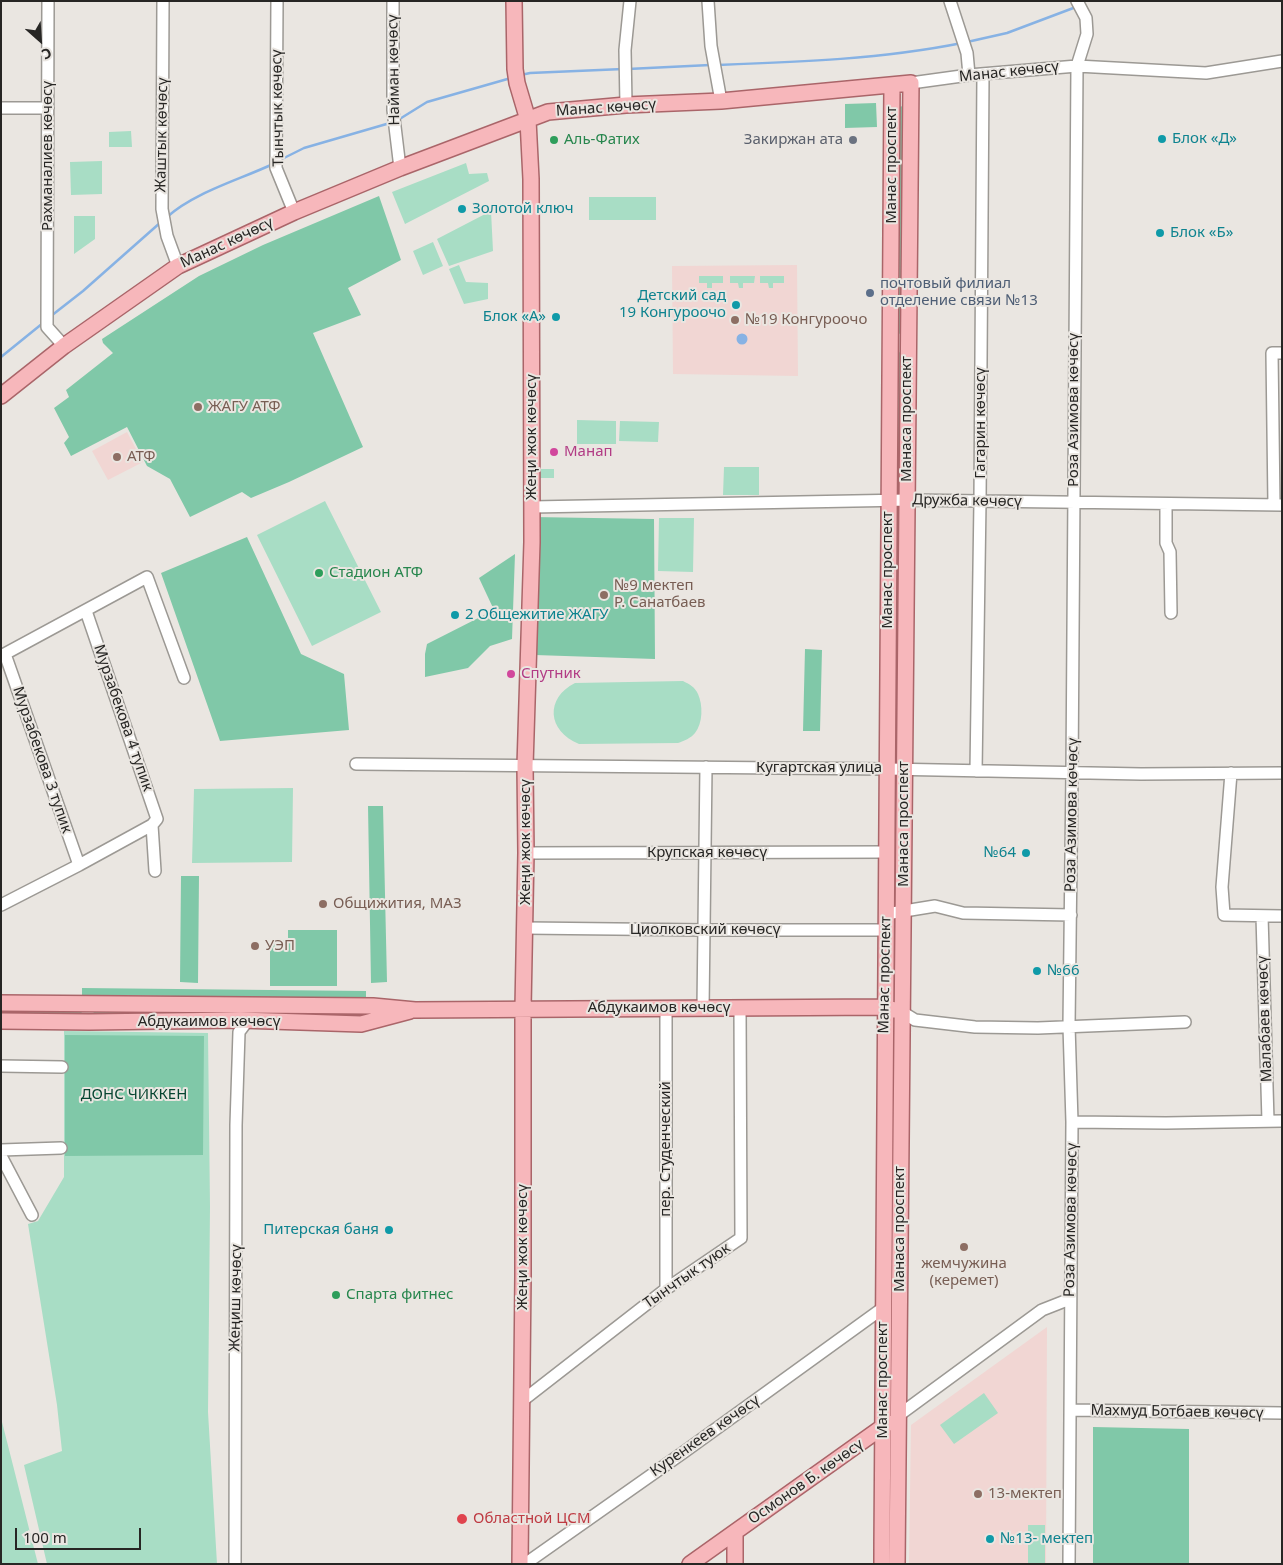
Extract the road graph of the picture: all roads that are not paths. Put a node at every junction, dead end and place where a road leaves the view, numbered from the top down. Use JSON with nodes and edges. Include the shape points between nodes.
{"nodes":[{"id":1,"x":48,"y":1,"type":"edge"},
{"id":2,"x":163,"y":1,"type":"edge"},
{"id":3,"x":277,"y":1,"type":"edge"},
{"id":4,"x":393,"y":1,"type":"edge"},
{"id":5,"x":514,"y":1,"type":"edge"},
{"id":6,"x":630,"y":1,"type":"edge"},
{"id":7,"x":708,"y":1,"type":"edge"},
{"id":8,"x":950,"y":1,"type":"edge"},
{"id":9,"x":1077,"y":1,"type":"edge"},
{"id":10,"x":1282,"y":61,"type":"edge"},
{"id":11,"x":1077,"y":66,"type":"junction"},
{"id":12,"x":983,"y":74,"type":"junction"},
{"id":13,"x":969,"y":75,"type":"junction"},
{"id":14,"x":911,"y":83,"type":"junction"},
{"id":15,"x":892,"y":86,"type":"junction"},
{"id":16,"x":721,"y":102,"type":"junction"},
{"id":17,"x":626,"y":105,"type":"junction"},
{"id":18,"x":1,"y":108,"type":"edge"},
{"id":19,"x":48,"y":108,"type":"junction"},
{"id":20,"x":528,"y":120,"type":"junction"},
{"id":21,"x":400,"y":168,"type":"junction"},
{"id":22,"x":294,"y":212,"type":"junction"},
{"id":23,"x":178,"y":266,"type":"junction"},
{"id":24,"x":890,"y":344,"type":"junction"},
{"id":25,"x":908,"y":344,"type":"junction"},
{"id":26,"x":64,"y":346,"type":"junction"},
{"id":27,"x":1282,"y":353,"type":"edge"},
{"id":28,"x":1,"y":396,"type":"edge"},
{"id":29,"x":906,"y":500,"type":"junction"},
{"id":30,"x":889,"y":501,"type":"junction"},
{"id":31,"x":980,"y":501,"type":"junction"},
{"id":32,"x":1073,"y":503,"type":"junction"},
{"id":33,"x":1166,"y":504,"type":"junction"},
{"id":34,"x":1278,"y":505,"type":"edge"},
{"id":35,"x":532,"y":507,"type":"junction"},
{"id":36,"x":86,"y":611,"type":"junction"},
{"id":37,"x":1171,"y":613,"type":"dead end"},
{"id":38,"x":3,"y":655,"type":"edge"},
{"id":39,"x":184,"y":678,"type":"dead end"},
{"id":40,"x":356,"y":764,"type":"dead end"},
{"id":41,"x":525,"y":766,"type":"junction"},
{"id":42,"x":706,"y":767,"type":"junction"},
{"id":43,"x":887,"y":768,"type":"junction"},
{"id":44,"x":905,"y":769,"type":"junction"},
{"id":45,"x":976,"y":771,"type":"junction"},
{"id":46,"x":1072,"y":772,"type":"junction"},
{"id":47,"x":1231,"y":773,"type":"junction"},
{"id":48,"x":1282,"y":773,"type":"edge"},
{"id":49,"x":152,"y":825,"type":"junction"},
{"id":50,"x":887,"y":852,"type":"junction"},
{"id":51,"x":526,"y":853,"type":"junction"},
{"id":52,"x":706,"y":853,"type":"junction"},
{"id":53,"x":80,"y":865,"type":"junction"},
{"id":54,"x":156,"y":871,"type":"dead end"},
{"id":55,"x":2,"y":903,"type":"edge"},
{"id":56,"x":904,"y":911,"type":"junction"},
{"id":57,"x":886,"y":914,"type":"junction"},
{"id":58,"x":1071,"y":915,"type":"junction"},
{"id":59,"x":1262,"y":916,"type":"junction"},
{"id":60,"x":1282,"y":916,"type":"edge"},
{"id":61,"x":526,"y":928,"type":"junction"},
{"id":62,"x":705,"y":930,"type":"junction"},
{"id":63,"x":886,"y":930,"type":"junction"},
{"id":64,"x":1,"y":1003,"type":"edge"},
{"id":65,"x":88,"y":1004,"type":"junction"},
{"id":66,"x":884,"y":1007,"type":"junction"},
{"id":67,"x":524,"y":1008,"type":"junction"},
{"id":68,"x":666,"y":1008,"type":"junction"},
{"id":69,"x":703,"y":1008,"type":"junction"},
{"id":70,"x":740,"y":1008,"type":"junction"},
{"id":71,"x":415,"y":1010,"type":"junction"},
{"id":72,"x":902,"y":1012,"type":"junction"},
{"id":73,"x":1,"y":1021,"type":"edge"},
{"id":74,"x":89,"y":1022,"type":"junction"},
{"id":75,"x":1185,"y":1022,"type":"dead end"},
{"id":76,"x":243,"y":1026,"type":"junction"},
{"id":77,"x":1069,"y":1026,"type":"junction"},
{"id":78,"x":1,"y":1066,"type":"edge"},
{"id":79,"x":62,"y":1067,"type":"dead end"},
{"id":80,"x":1282,"y":1121,"type":"edge"},
{"id":81,"x":1072,"y":1122,"type":"junction"},
{"id":82,"x":1268,"y":1122,"type":"junction"},
{"id":83,"x":61,"y":1148,"type":"dead end"},
{"id":84,"x":1,"y":1150,"type":"edge"},
{"id":85,"x":1,"y":1156,"type":"edge"},
{"id":86,"x":884,"y":1162,"type":"junction"},
{"id":87,"x":901,"y":1162,"type":"junction"},
{"id":88,"x":32,"y":1215,"type":"dead end"},
{"id":89,"x":884,"y":1281,"type":"junction"},
{"id":90,"x":900,"y":1281,"type":"junction"},
{"id":91,"x":666,"y":1289,"type":"junction"},
{"id":92,"x":1070,"y":1299,"type":"junction"},
{"id":93,"x":883,"y":1308,"type":"junction"},
{"id":94,"x":522,"y":1401,"type":"junction"},
{"id":95,"x":1071,"y":1410,"type":"junction"},
{"id":96,"x":1282,"y":1413,"type":"edge"},
{"id":97,"x":899,"y":1415,"type":"junction"},
{"id":98,"x":883,"y":1427,"type":"junction"},
{"id":99,"x":890,"y":1522,"type":"junction"},
{"id":100,"x":735,"y":1532,"type":"junction"},
{"id":101,"x":235,"y":1564,"type":"edge"},
{"id":102,"x":520,"y":1564,"type":"edge"},
{"id":103,"x":525,"y":1564,"type":"edge"},
{"id":104,"x":690,"y":1564,"type":"edge"},
{"id":105,"x":735,"y":1564,"type":"edge"},
{"id":106,"x":882,"y":1564,"type":"edge"},
{"id":107,"x":897,"y":1564,"type":"edge"},
{"id":108,"x":1070,"y":1564,"type":"edge"}],
"edges":[{"from":1,"to":19,"type":"street","name":"Рахманалиев көчөсү"},
{"from":2,"to":23,"type":"street","name":"Жаштык көчөсү","via":[[162,209]]},
{"from":3,"to":22,"type":"street","name":"Тынчтык көчөсү","via":[[276,168]]},
{"from":4,"to":21,"type":"street","name":"Найман көчөсү","via":[[393,110]]},
{"from":5,"to":20,"type":"main road","name":"Жеңи жок көчөсү","via":[[516,76]]},
{"from":6,"to":17,"type":"street","via":[[624,50]]},
{"from":7,"to":16,"type":"street","via":[[711,46]]},
{"from":8,"to":13,"type":"street","via":[[967,53]]},
{"from":9,"to":11,"type":"street","name":"Роза Азимова көчөсү","via":[[1086,18],[1087,34]]},
{"from":10,"to":11,"type":"street","name":"Манас көчөсү","via":[[1206,73]]},
{"from":11,"to":12,"type":"street","name":"Манас көчөсү"},
{"from":11,"to":32,"type":"street","name":"Роза Азимова көчөсү"},
{"from":12,"to":13,"type":"street","name":"Манас көчөсү"},
{"from":12,"to":31,"type":"street","name":"Гагарин көчөсү"},
{"from":13,"to":14,"type":"street","name":"Манас көчөсү"},
{"from":14,"to":15,"type":"main road","name":"Манас көчөсү"},
{"from":14,"to":25,"type":"main road","name":"Манаса проспект"},
{"from":15,"to":16,"type":"main road","name":"Манас көчөсү"},
{"from":15,"to":24,"type":"main road","name":"Манас проспект"},
{"from":16,"to":17,"type":"main road","name":"Манас көчөсү"},
{"from":17,"to":20,"type":"main road","name":"Манас көчөсү","via":[[548,112]]},
{"from":18,"to":19,"type":"street"},
{"from":19,"to":26,"type":"street","name":"Рахманалиев көчөсү","via":[[47,327]]},
{"from":20,"to":21,"type":"main road","name":"Манас көчөсү"},
{"from":20,"to":35,"type":"main road","name":"Жеңи жок көчөсү","via":[[531,161]]},
{"from":21,"to":22,"type":"main road","name":"Манас көчөсү"},
{"from":22,"to":23,"type":"main road","name":"Манас көчөсү"},
{"from":23,"to":26,"type":"main road","name":"Манас көчөсү"},
{"from":24,"to":25,"type":"street"},
{"from":24,"to":30,"type":"main road","name":"Манас проспект"},
{"from":25,"to":29,"type":"main road","name":"Манаса проспект"},
{"from":26,"to":28,"type":"main road","name":"Манас көчөсү"},
{"from":27,"to":34,"type":"street","via":[[1272,353]]},
{"from":29,"to":30,"type":"street","name":"Дружба көчөсү"},
{"from":29,"to":31,"type":"street","name":"Дружба көчөсү"},
{"from":29,"to":44,"type":"main road","name":"Манаса проспект"},
{"from":30,"to":35,"type":"street","name":"Дружба көчөсү"},
{"from":30,"to":43,"type":"main road","name":"Манас проспект"},
{"from":31,"to":32,"type":"street","name":"Дружба көчөсү"},
{"from":31,"to":45,"type":"street","name":"Гагарин көчөсү"},
{"from":32,"to":33,"type":"street","name":"Дружба көчөсү"},
{"from":32,"to":46,"type":"street","name":"Роза Азимова көчөсү"},
{"from":33,"to":34,"type":"street","name":"Дружба көчөсү"},
{"from":33,"to":37,"type":"street"},
{"from":35,"to":41,"type":"main road","name":"Жеңи жок көчөсү"},
{"from":36,"to":38,"type":"street"},
{"from":36,"to":39,"type":"street","via":[[147,577]]},
{"from":36,"to":49,"type":"street","name":"Мурзабекова 4 тупик","via":[[157,818]]},
{"from":38,"to":53,"type":"street","name":"Мурзабекова 3 тупик"},
{"from":40,"to":41,"type":"street","name":"Кугартская улица"},
{"from":41,"to":42,"type":"street","name":"Кугартская улица"},
{"from":41,"to":51,"type":"main road","name":"Жеңи жок көчөсү"},
{"from":42,"to":43,"type":"street","name":"Кугартская улица"},
{"from":42,"to":52,"type":"street"},
{"from":43,"to":44,"type":"street","name":"Кугартская улица"},
{"from":43,"to":50,"type":"main road","name":"Манас проспект"},
{"from":44,"to":45,"type":"street","name":"Кугартская улица"},
{"from":44,"to":56,"type":"main road","name":"Манаса проспект"},
{"from":45,"to":46,"type":"street","name":"Кугартская улица"},
{"from":46,"to":47,"type":"street","name":"Кугартская улица"},
{"from":46,"to":58,"type":"street","name":"Роза Азимова көчөсү"},
{"from":47,"to":48,"type":"street","name":"Кугартская улица"},
{"from":47,"to":59,"type":"street","via":[[1222,888],[1224,915]]},
{"from":49,"to":53,"type":"street"},
{"from":49,"to":54,"type":"street"},
{"from":50,"to":52,"type":"street","name":"Крупская көчөсү"},
{"from":50,"to":57,"type":"main road","name":"Манас проспект"},
{"from":51,"to":52,"type":"street","name":"Крупская көчөсү"},
{"from":51,"to":61,"type":"main road","name":"Жеңи жок көчөсү"},
{"from":52,"to":62,"type":"street"},
{"from":53,"to":55,"type":"street"},
{"from":56,"to":57,"type":"street"},
{"from":56,"to":58,"type":"street","via":[[936,906],[963,913]]},
{"from":56,"to":72,"type":"main road","name":"Манаса проспект"},
{"from":57,"to":63,"type":"main road","name":"Манас проспект"},
{"from":58,"to":77,"type":"street","name":"Роза Азимова көчөсү"},
{"from":59,"to":60,"type":"street"},
{"from":59,"to":82,"type":"street","name":"Малабаев көчөсү"},
{"from":61,"to":62,"type":"street","name":"Циолковский көчөсү"},
{"from":61,"to":67,"type":"main road","name":"Жеңи жок көчөсү"},
{"from":62,"to":63,"type":"street","name":"Циолковский көчөсү"},
{"from":62,"to":69,"type":"street"},
{"from":63,"to":66,"type":"main road","name":"Манас проспект"},
{"from":64,"to":65,"type":"main road","name":"Абдукаимов көчөсү"},
{"from":65,"to":71,"type":"main road","name":"Абдукаимов көчөсү","via":[[373,1006]]},
{"from":65,"to":74,"type":"main road"},
{"from":66,"to":70,"type":"main road","name":"Абдукаимов көчөсү"},
{"from":66,"to":72,"type":"main road","name":"Абдукаимов көчөсү"},
{"from":66,"to":86,"type":"main road","name":"Манас проспект"},
{"from":67,"to":68,"type":"main road","name":"Абдукаимов көчөсү"},
{"from":67,"to":71,"type":"main road","name":"Абдукаимов көчөсү"},
{"from":67,"to":94,"type":"main road","name":"Жеңи жок көчөсү"},
{"from":68,"to":69,"type":"main road","name":"Абдукаимов көчөсү"},
{"from":68,"to":91,"type":"street","name":"пер. Студенческий"},
{"from":69,"to":70,"type":"main road","name":"Абдукаимов көчөсү"},
{"from":70,"to":91,"type":"street","name":"Тынчтык туюк","via":[[741,1238]]},
{"from":71,"to":76,"type":"main road","name":"Абдукаимов көчөсү","via":[[361,1024]]},
{"from":72,"to":77,"type":"street","via":[[915,1020],[975,1028]]},
{"from":72,"to":87,"type":"main road","name":"Манаса проспект"},
{"from":73,"to":74,"type":"main road","name":"Абдукаимов көчөсү"},
{"from":74,"to":76,"type":"main road","name":"Абдукаимов көчөсү","via":[[226,1020]]},
{"from":75,"to":77,"type":"street"},
{"from":76,"to":101,"type":"street","name":"Жеңиш көчөсү","via":[[236,1125]]},
{"from":77,"to":81,"type":"street","name":"Роза Азимова көчөсү"},
{"from":78,"to":79,"type":"street"},
{"from":80,"to":82,"type":"street"},
{"from":81,"to":82,"type":"street"},
{"from":81,"to":92,"type":"street","name":"Роза Азимова көчөсү"},
{"from":83,"to":84,"type":"street"},
{"from":85,"to":88,"type":"street"},
{"from":86,"to":87,"type":"main road"},
{"from":86,"to":89,"type":"main road","name":"Манас проспект"},
{"from":87,"to":90,"type":"main road","name":"Манаса проспект"},
{"from":89,"to":90,"type":"main road"},
{"from":89,"to":93,"type":"main road","name":"Манас проспект"},
{"from":90,"to":97,"type":"main road","name":"Манаса проспект"},
{"from":91,"to":94,"type":"street","name":"Тынчтык туюк"},
{"from":92,"to":95,"type":"street","name":"Роза Азимова көчөсү"},
{"from":92,"to":97,"type":"street","name":"Осмонов Б. көчөсү","via":[[1042,1310]]},
{"from":93,"to":98,"type":"main road","name":"Манас проспект"},
{"from":93,"to":103,"type":"street","name":"Куренкеев көчөсү"},
{"from":94,"to":102,"type":"main road","name":"Жеңи жок көчөсү"},
{"from":95,"to":96,"type":"street","name":"Махмуд Ботбаев көчөсү"},
{"from":95,"to":108,"type":"street","name":"Роза Азимова көчөсү"},
{"from":97,"to":98,"type":"main road","name":"Осмонов Б. көчөсү"},
{"from":97,"to":99,"type":"main road","name":"Манаса проспект"},
{"from":98,"to":99,"type":"main road","name":"Манас проспект"},
{"from":98,"to":100,"type":"main road","name":"Осмонов Б. көчөсү"},
{"from":99,"to":106,"type":"main road","name":"Манас проспект"},
{"from":99,"to":107,"type":"main road","name":"Манаса проспект"},
{"from":100,"to":104,"type":"main road","name":"Осмонов Б. көчөсү"},
{"from":100,"to":105,"type":"main road"}]}
